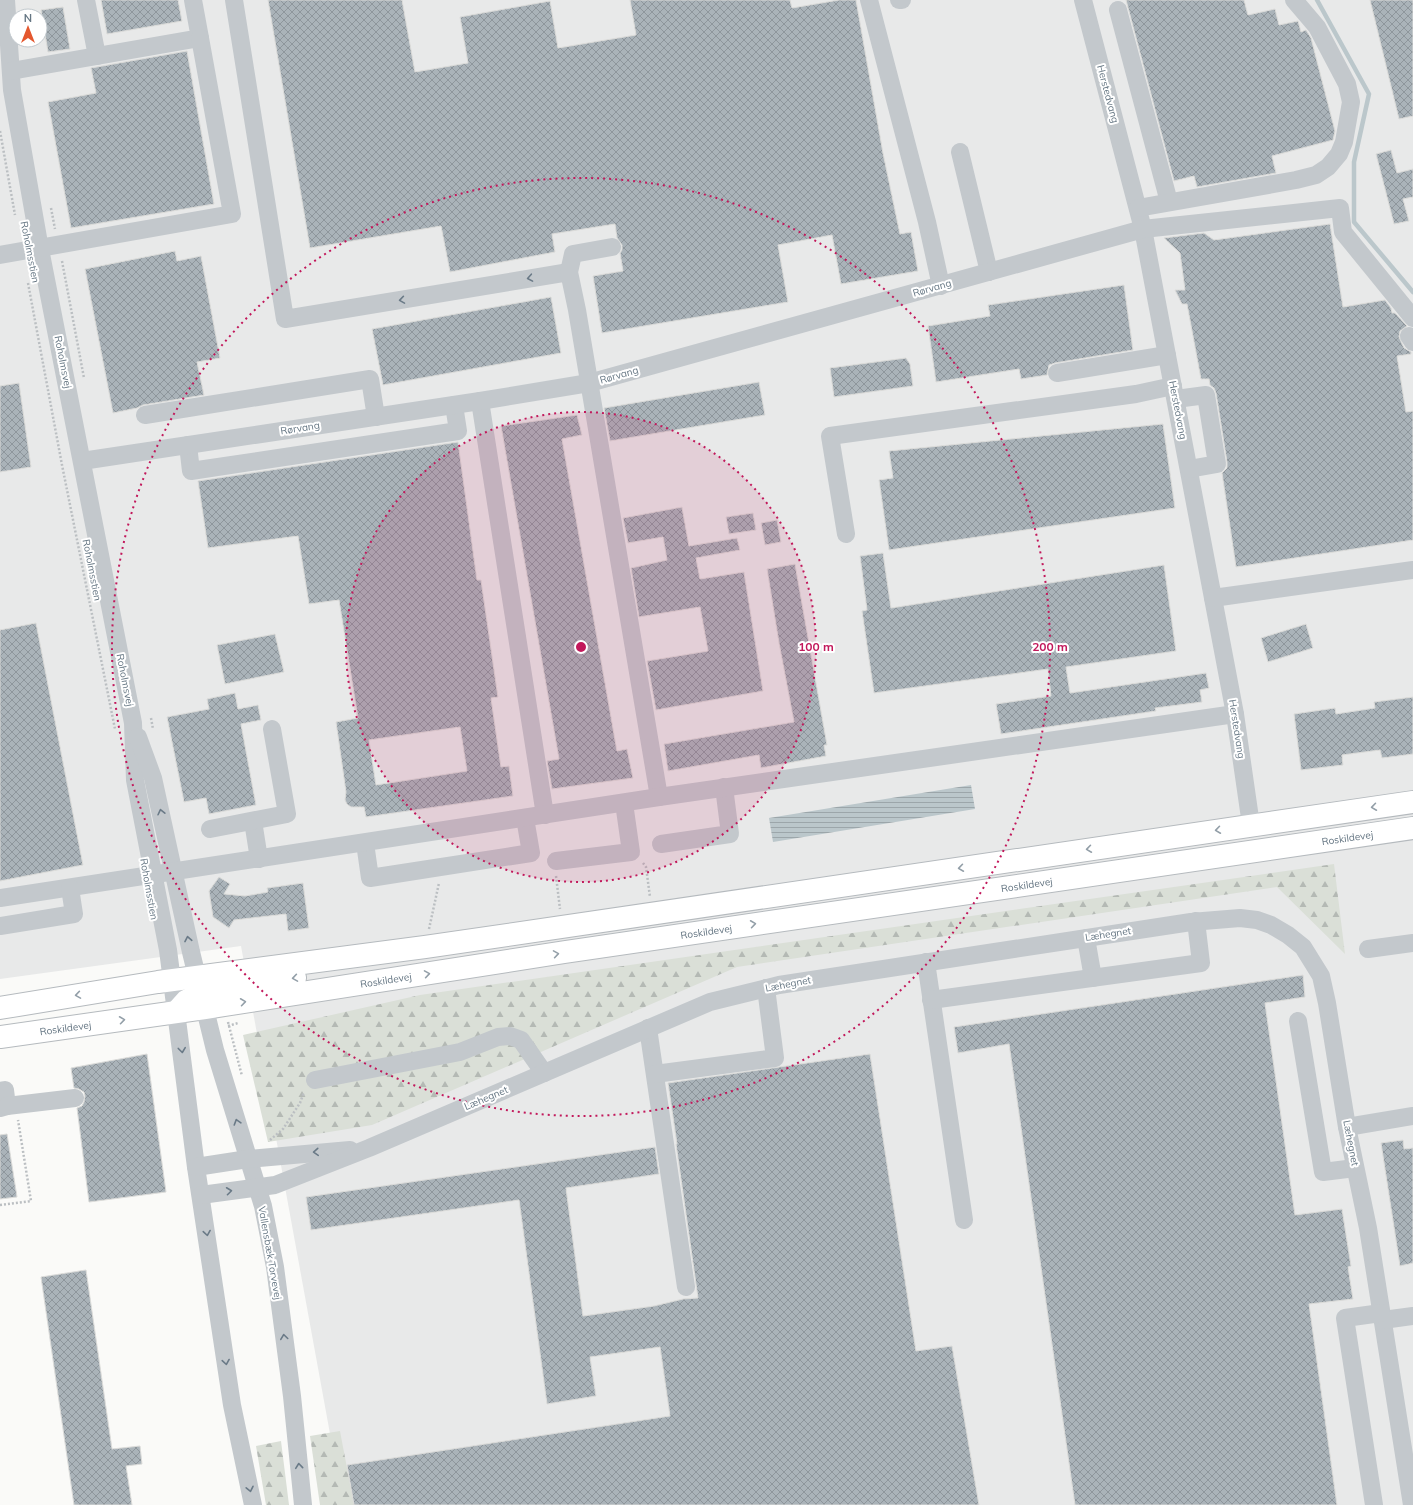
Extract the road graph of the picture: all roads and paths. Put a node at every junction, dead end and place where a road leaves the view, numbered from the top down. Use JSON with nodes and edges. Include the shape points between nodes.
{"nodes":[{"id":1,"x":6,"y":0,"type":"edge"},
{"id":2,"x":86,"y":0,"type":"edge"},
{"id":3,"x":193,"y":0,"type":"edge"},
{"id":4,"x":234,"y":0,"type":"edge"},
{"id":5,"x":869,"y":0,"type":"edge"},
{"id":6,"x":1083,"y":0,"type":"edge"},
{"id":7,"x":1294,"y":0,"type":"edge"},
{"id":8,"x":1118,"y":10,"type":"dead end"},
{"id":9,"x":200,"y":38,"type":"junction"},
{"id":10,"x":97,"y":56,"type":"junction"},
{"id":11,"x":11,"y":71,"type":"junction"},
{"id":12,"x":0,"y":131,"type":"edge"},
{"id":13,"x":960,"y":152,"type":"dead end"},
{"id":14,"x":50,"y":201,"type":"dead end"},
{"id":15,"x":1169,"y":202,"type":"junction"},
{"id":16,"x":1138,"y":208,"type":"junction"},
{"id":17,"x":16,"y":221,"type":"dead end"},
{"id":18,"x":1144,"y":229,"type":"junction"},
{"id":19,"x":59,"y":246,"type":"junction"},
{"id":20,"x":612,"y":247,"type":"dead end"},
{"id":21,"x":40,"y":249,"type":"junction"},
{"id":22,"x":0,"y":255,"type":"edge"},
{"id":23,"x":569,"y":272,"type":"junction"},
{"id":24,"x":989,"y":272,"type":"junction"},
{"id":25,"x":27,"y":279,"type":"dead end"},
{"id":26,"x":941,"y":286,"type":"junction"},
{"id":27,"x":1413,"y":318,"type":"edge"},
{"id":28,"x":1167,"y":355,"type":"junction"},
{"id":29,"x":1057,"y":373,"type":"dead end"},
{"id":30,"x":85,"y":382,"type":"dead end"},
{"id":31,"x":589,"y":383,"type":"junction"},
{"id":32,"x":1174,"y":393,"type":"junction"},
{"id":33,"x":480,"y":401,"type":"junction"},
{"id":34,"x":454,"y":405,"type":"junction"},
{"id":35,"x":145,"y":415,"type":"dead end"},
{"id":36,"x":376,"y":417,"type":"junction"},
{"id":37,"x":188,"y":445,"type":"junction"},
{"id":38,"x":82,"y":461,"type":"junction"},
{"id":39,"x":1189,"y":468,"type":"junction"},
{"id":40,"x":846,"y":534,"type":"dead end"},
{"id":41,"x":1413,"y":570,"type":"edge"},
{"id":42,"x":1214,"y":598,"type":"junction"},
{"id":43,"x":1235,"y":714,"type":"junction"},
{"id":44,"x":151,"y":718,"type":"dead end"},
{"id":45,"x":133,"y":723,"type":"junction"},
{"id":46,"x":272,"y":729,"type":"dead end"},
{"id":47,"x":115,"y":730,"type":"dead end"},
{"id":48,"x":154,"y":733,"type":"dead end"},
{"id":49,"x":724,"y":788,"type":"junction"},
{"id":50,"x":659,"y":797,"type":"junction"},
{"id":51,"x":1413,"y":802,"type":"edge"},
{"id":52,"x":624,"y":803,"type":"junction"},
{"id":53,"x":545,"y":815,"type":"junction"},
{"id":54,"x":525,"y":818,"type":"junction"},
{"id":55,"x":253,"y":821,"type":"junction"},
{"id":56,"x":1251,"y":825,"type":"junction"},
{"id":57,"x":1413,"y":828,"type":"edge"},
{"id":58,"x":210,"y":829,"type":"dead end"},
{"id":59,"x":365,"y":843,"type":"junction"},
{"id":60,"x":661,"y":844,"type":"dead end"},
{"id":61,"x":631,"y":852,"type":"junction"},
{"id":62,"x":259,"y":859,"type":"junction"},
{"id":63,"x":556,"y":861,"type":"joint"},
{"id":64,"x":442,"y":867,"type":"junction"},
{"id":65,"x":175,"y":872,"type":"junction"},
{"id":66,"x":154,"y":875,"type":"junction"},
{"id":67,"x":70,"y":888,"type":"junction"},
{"id":68,"x":0,"y":898,"type":"edge"},
{"id":69,"x":652,"y":914,"type":"junction"},
{"id":70,"x":1196,"y":921,"type":"junction"},
{"id":71,"x":0,"y":926,"type":"edge"},
{"id":72,"x":563,"y":926,"type":"junction"},
{"id":73,"x":1086,"y":938,"type":"junction"},
{"id":74,"x":1413,"y":942,"type":"edge"},
{"id":75,"x":425,"y":947,"type":"junction"},
{"id":76,"x":1368,"y":950,"type":"dead end"},
{"id":77,"x":926,"y":962,"type":"junction"},
{"id":78,"x":1093,"y":978,"type":"junction"},
{"id":79,"x":766,"y":988,"type":"junction"},
{"id":80,"x":201,"y":992,"type":"junction"},
{"id":81,"x":174,"y":996,"type":"junction"},
{"id":82,"x":931,"y":1000,"type":"junction"},
{"id":83,"x":0,"y":1008,"type":"edge"},
{"id":84,"x":1298,"y":1021,"type":"dead end"},
{"id":85,"x":648,"y":1028,"type":"junction"},
{"id":86,"x":0,"y":1036,"type":"edge"},
{"id":87,"x":544,"y":1073,"type":"junction"},
{"id":88,"x":655,"y":1074,"type":"junction"},
{"id":89,"x":315,"y":1080,"type":"joint"},
{"id":90,"x":75,"y":1098,"type":"dead end"},
{"id":91,"x":2,"y":1102,"type":"edge"},
{"id":92,"x":1413,"y":1116,"type":"edge"},
{"id":93,"x":1347,"y":1127,"type":"junction"},
{"id":94,"x":267,"y":1142,"type":"dead end"},
{"id":95,"x":369,"y":1148,"type":"junction"},
{"id":96,"x":248,"y":1159,"type":"junction"},
{"id":97,"x":196,"y":1167,"type":"junction"},
{"id":98,"x":1355,"y":1168,"type":"junction"},
{"id":99,"x":258,"y":1188,"type":"junction"},
{"id":100,"x":201,"y":1194,"type":"junction"},
{"id":101,"x":0,"y":1205,"type":"edge"},
{"id":102,"x":964,"y":1220,"type":"dead end"},
{"id":103,"x":686,"y":1287,"type":"dead end"},
{"id":104,"x":1413,"y":1316,"type":"edge"},
{"id":105,"x":1382,"y":1317,"type":"junction"},
{"id":106,"x":1406,"y":1425,"type":"edge"},
{"id":107,"x":253,"y":1505,"type":"edge"},
{"id":108,"x":303,"y":1505,"type":"edge"},
{"id":109,"x":1374,"y":1505,"type":"edge"},
{"id":110,"x":1412,"y":1505,"type":"edge"}],
"edges":[{"from":1,"to":11,"type":"street","name":"Roholmsvej"},
{"from":2,"to":10,"type":"street"},
{"from":3,"to":9,"type":"street"},
{"from":23,"to":4,"type":"street","one_way":true,"via":[[286,319]]},
{"from":5,"to":26,"type":"street","via":[[927,222]]},
{"from":6,"to":16,"type":"street","name":"Herstedvang"},
{"from":7,"to":15,"type":"street","via":[[1317,27],[1351,95],[1344,142],[1339,154],[1328,167],[1316,175]]},
{"from":8,"to":15,"type":"street"},
{"from":9,"to":10,"type":"street"},
{"from":9,"to":19,"type":"street","via":[[232,214]]},
{"from":10,"to":11,"type":"street"},
{"from":11,"to":21,"type":"street","name":"Roholmsvej","via":[[12,90]]},
{"from":12,"to":17,"type":"path","name":"Roholmsstien"},
{"from":13,"to":24,"type":"street"},
{"from":14,"to":19,"type":"path"},
{"from":15,"to":16,"type":"street"},
{"from":16,"to":18,"type":"street","name":"Herstedvang"},
{"from":18,"to":24,"type":"street","name":"Rørvang"},
{"from":18,"to":27,"type":"street","name":"Rørvang","via":[[1340,208],[1343,232]]},
{"from":18,"to":28,"type":"street","name":"Herstedvang"},
{"from":19,"to":21,"type":"street"},
{"from":19,"to":30,"type":"path"},
{"from":20,"to":23,"type":"street","via":[[573,254]]},
{"from":21,"to":22,"type":"street"},
{"from":21,"to":38,"type":"street","name":"Roholmsvej"},
{"from":23,"to":31,"type":"street"},
{"from":24,"to":26,"type":"street","name":"Rørvang"},
{"from":25,"to":47,"type":"path","name":"Roholmsstien"},
{"from":26,"to":31,"type":"street","name":"Rørvang"},
{"from":28,"to":29,"type":"street"},
{"from":28,"to":32,"type":"street","name":"Herstedvang"},
{"from":31,"to":33,"type":"street","name":"Rørvang"},
{"from":31,"to":50,"type":"street"},
{"from":32,"to":39,"type":"street","name":"Herstedvang"},
{"from":32,"to":39,"type":"street","via":[[1206,395],[1217,464]]},
{"from":32,"to":40,"type":"street","via":[[1136,394],[830,436]]},
{"from":33,"to":34,"type":"street","name":"Rørvang"},
{"from":33,"to":53,"type":"street"},
{"from":34,"to":36,"type":"street","name":"Rørvang"},
{"from":34,"to":37,"type":"street","via":[[458,431],[191,471]]},
{"from":35,"to":36,"type":"street","via":[[370,379]]},
{"from":36,"to":37,"type":"street","name":"Rørvang"},
{"from":37,"to":38,"type":"street","name":"Rørvang"},
{"from":38,"to":45,"type":"street","name":"Roholmsvej"},
{"from":39,"to":42,"type":"street","name":"Herstedvang"},
{"from":41,"to":42,"type":"street"},
{"from":42,"to":43,"type":"street","name":"Herstedvang"},
{"from":43,"to":49,"type":"street"},
{"from":43,"to":56,"type":"street","name":"Herstedvang"},
{"from":44,"to":48,"type":"path"},
{"from":65,"to":45,"type":"street","name":"Roholmsvej","one_way":true,"via":[[154,778]]},
{"from":45,"to":66,"type":"street","name":"Roholmsvej","via":[[135,780]]},
{"from":46,"to":55,"type":"street","via":[[287,814]]},
{"from":49,"to":50,"type":"street"},
{"from":49,"to":60,"type":"street","via":[[730,834]]},
{"from":50,"to":52,"type":"street"},
{"from":51,"to":56,"type":"main road","name":"Roskildevej","one_way":true},
{"from":52,"to":53,"type":"street"},
{"from":52,"to":61,"type":"street"},
{"from":53,"to":54,"type":"street"},
{"from":54,"to":59,"type":"street"},
{"from":54,"to":64,"type":"street","via":[[531,853]]},
{"from":55,"to":58,"type":"street"},
{"from":55,"to":62,"type":"street"},
{"from":56,"to":69,"type":"main road","name":"Roskildevej","one_way":true},
{"from":80,"to":57,"type":"main road","name":"Roskildevej","one_way":true,"via":[[572,951]]},
{"from":59,"to":62,"type":"street"},
{"from":59,"to":64,"type":"street","via":[[370,878]]},
{"from":61,"to":63,"type":"street"},
{"from":61,"to":69,"type":"path","via":[[646,867]]},
{"from":62,"to":65,"type":"street"},
{"from":63,"to":72,"type":"path","via":[[556,880]]},
{"from":64,"to":75,"type":"path"},
{"from":65,"to":66,"type":"street"},
{"from":80,"to":65,"type":"street","name":"Roholmsvej","one_way":true},
{"from":66,"to":67,"type":"street"},
{"from":66,"to":81,"type":"street","name":"Roholmsvej"},
{"from":67,"to":68,"type":"street"},
{"from":67,"to":71,"type":"street","via":[[74,914]]},
{"from":69,"to":72,"type":"main road","name":"Roskildevej"},
{"from":70,"to":73,"type":"street","name":"Læhegnet"},
{"from":70,"to":78,"type":"street","via":[[1201,963]]},
{"from":70,"to":93,"type":"street","name":"Læhegnet","via":[[1240,918],[1257,920],[1271,925],[1303,947],[1321,976]]},
{"from":72,"to":75,"type":"main road","name":"Roskildevej"},
{"from":73,"to":77,"type":"street","name":"Læhegnet"},
{"from":73,"to":78,"type":"street"},
{"from":74,"to":76,"type":"street"},
{"from":75,"to":80,"type":"main road","name":"Roskildevej","one_way":true,"via":[[385,952]]},
{"from":77,"to":79,"type":"street","name":"Læhegnet"},
{"from":77,"to":82,"type":"street"},
{"from":78,"to":82,"type":"street"},
{"from":79,"to":85,"type":"street","name":"Læhegnet","via":[[710,1002]]},
{"from":79,"to":88,"type":"street","via":[[775,1058]]},
{"from":80,"to":81,"type":"main road","name":"Roskildevej"},
{"from":80,"to":81,"type":"main road","name":"Roskildevej"},
{"from":96,"to":80,"type":"street","name":"Vallensbæk Torvevej","one_way":true},
{"from":81,"to":83,"type":"main road","name":"Roskildevej","one_way":true},
{"from":86,"to":81,"type":"main road","name":"Roskildevej","one_way":true},
{"from":81,"to":97,"type":"street","one_way":true},
{"from":82,"to":102,"type":"street"},
{"from":84,"to":98,"type":"street","via":[[1323,1172]]},
{"from":85,"to":87,"type":"street","name":"Læhegnet"},
{"from":85,"to":88,"type":"street"},
{"from":87,"to":89,"type":"street","via":[[521,1040],[510,1036],[498,1037],[460,1052]]},
{"from":87,"to":95,"type":"street","name":"Læhegnet"},
{"from":88,"to":103,"type":"street"},
{"from":89,"to":94,"type":"path","via":[[303,1093],[300,1103],[283,1130]]},
{"from":90,"to":91,"type":"street"},
{"from":91,"to":101,"type":"path","via":[[17,1113],[32,1200]]},
{"from":92,"to":93,"type":"street"},
{"from":93,"to":98,"type":"street","name":"Læhegnet"},
{"from":95,"to":96,"type":"street","name":"Læhegnet","one_way":true},
{"from":95,"to":99,"type":"street","name":"Læhegnet","via":[[276,1185]]},
{"from":96,"to":97,"type":"street","name":"Læhegnet"},
{"from":96,"to":99,"type":"street","name":"Vallensbæk Torvevej"},
{"from":97,"to":100,"type":"street"},
{"from":98,"to":105,"type":"street","name":"Læhegnet","via":[[1368,1228]]},
{"from":100,"to":99,"type":"street","name":"Læhegnet","one_way":true},
{"from":108,"to":99,"type":"street","name":"Vallensbæk Torvevej","one_way":true,"via":[[275,1267]]},
{"from":100,"to":107,"type":"street","one_way":true,"via":[[232,1405]]},
{"from":104,"to":105,"type":"street"},
{"from":105,"to":106,"type":"street","name":"Læhegnet"},
{"from":105,"to":109,"type":"street","via":[[1345,1318]]},
{"from":106,"to":110,"type":"street","name":"Læhegnet"}]}
